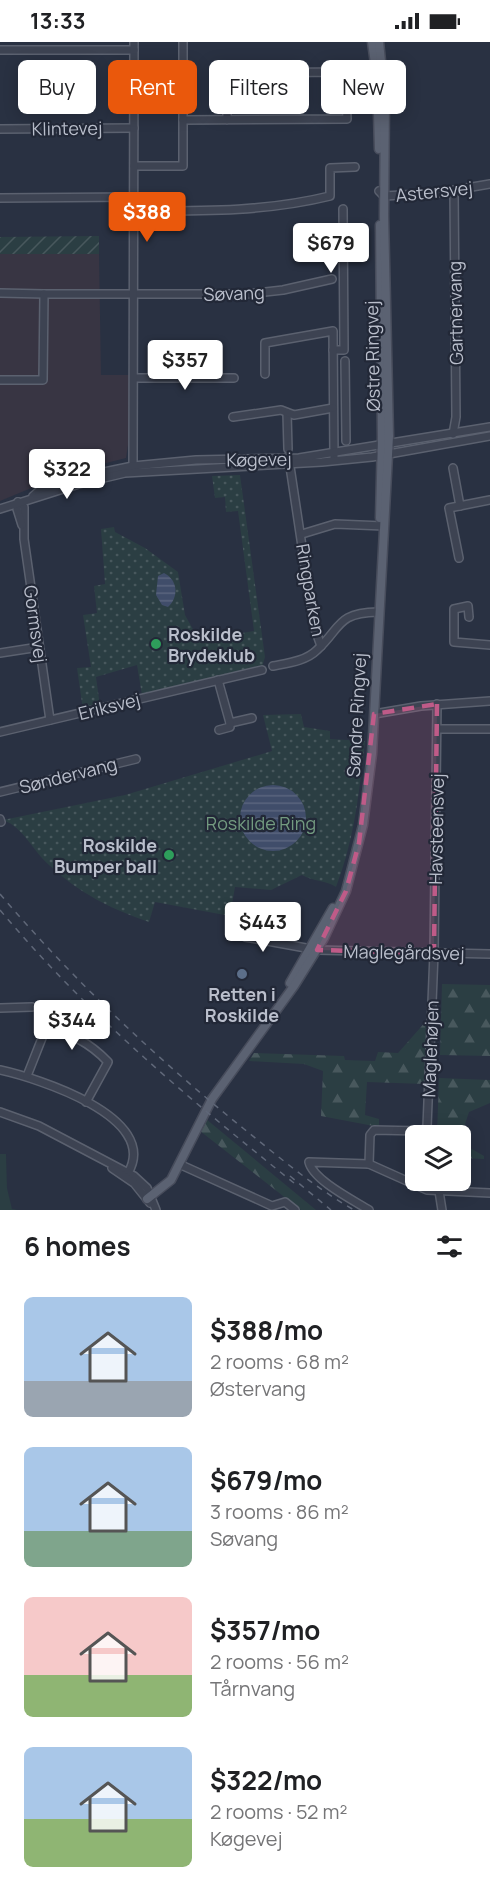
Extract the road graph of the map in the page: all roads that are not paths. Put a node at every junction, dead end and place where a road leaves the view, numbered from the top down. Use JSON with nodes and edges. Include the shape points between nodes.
{"nodes":[{"id":1,"x":183,"y":42,"type":"edge"},
{"id":2,"x":372,"y":42,"type":"edge"},
{"id":3,"x":379,"y":42,"type":"edge"},
{"id":4,"x":40,"y":46,"type":"edge"},
{"id":5,"x":134,"y":46,"type":"edge"},
{"id":6,"x":0,"y":50,"type":"edge"},
{"id":7,"x":183,"y":120,"type":"junction"},
{"id":8,"x":227,"y":120,"type":"junction"},
{"id":9,"x":134,"y":128,"type":"junction"},
{"id":10,"x":0,"y":129,"type":"edge"},
{"id":11,"x":135,"y":166,"type":"junction"},
{"id":12,"x":355,"y":167,"type":"dead end"},
{"id":13,"x":490,"y":184,"type":"edge"},
{"id":14,"x":454,"y":191,"type":"junction"},
{"id":15,"x":382,"y":194,"type":"junction"},
{"id":16,"x":135,"y":197,"type":"junction"},
{"id":17,"x":0,"y":198,"type":"edge"},
{"id":18,"x":343,"y":210,"type":"dead end"},
{"id":19,"x":135,"y":211,"type":"junction"},
{"id":20,"x":332,"y":279,"type":"dead end"},
{"id":21,"x":0,"y":293,"type":"edge"},
{"id":22,"x":44,"y":294,"type":"junction"},
{"id":23,"x":135,"y":294,"type":"junction"},
{"id":24,"x":333,"y":350,"type":"junction"},
{"id":25,"x":345,"y":361,"type":"dead end"},
{"id":26,"x":265,"y":374,"type":"dead end"},
{"id":27,"x":135,"y":378,"type":"junction"},
{"id":28,"x":234,"y":378,"type":"dead end"},
{"id":29,"x":0,"y":380,"type":"edge"},
{"id":30,"x":382,"y":392,"type":"joint"},
{"id":31,"x":333,"y":408,"type":"junction"},
{"id":32,"x":287,"y":413,"type":"junction"},
{"id":33,"x":233,"y":417,"type":"dead end"},
{"id":34,"x":490,"y":427,"type":"edge"},
{"id":35,"x":334,"y":432,"type":"junction"},
{"id":36,"x":346,"y":432,"type":"junction"},
{"id":37,"x":453,"y":434,"type":"junction"},
{"id":38,"x":490,"y":436,"type":"edge"},
{"id":39,"x":346,"y":441,"type":"dead end"},
{"id":40,"x":288,"y":448,"type":"dead end"},
{"id":41,"x":385,"y":450,"type":"junction"},
{"id":42,"x":334,"y":458,"type":"junction"},
{"id":43,"x":289,"y":462,"type":"junction"},
{"id":44,"x":453,"y":468,"type":"dead end"},
{"id":45,"x":136,"y":469,"type":"junction"},
{"id":46,"x":490,"y":500,"type":"edge"},
{"id":47,"x":18,"y":502,"type":"junction"},
{"id":48,"x":459,"y":506,"type":"junction"},
{"id":49,"x":0,"y":509,"type":"edge"},
{"id":50,"x":382,"y":526,"type":"junction"},
{"id":51,"x":302,"y":534,"type":"junction"},
{"id":52,"x":459,"y":558,"type":"dead end"},
{"id":53,"x":378,"y":612,"type":"junction"},
{"id":54,"x":469,"y":617,"type":"dead end"},
{"id":55,"x":490,"y":645,"type":"edge"},
{"id":56,"x":321,"y":646,"type":"junction"},
{"id":57,"x":39,"y":647,"type":"junction"},
{"id":58,"x":0,"y":653,"type":"edge"},
{"id":59,"x":273,"y":666,"type":"dead end"},
{"id":60,"x":262,"y":670,"type":"dead end"},
{"id":61,"x":219,"y":680,"type":"junction"},
{"id":62,"x":490,"y":701,"type":"edge"},
{"id":63,"x":438,"y":704,"type":"junction"},
{"id":64,"x":374,"y":714,"type":"junction"},
{"id":65,"x":252,"y":718,"type":"dead end"},
{"id":66,"x":50,"y":720,"type":"junction"},
{"id":67,"x":230,"y":723,"type":"junction"},
{"id":68,"x":437,"y":729,"type":"junction"},
{"id":69,"x":490,"y":729,"type":"edge"},
{"id":70,"x":219,"y":730,"type":"dead end"},
{"id":71,"x":0,"y":732,"type":"edge"},
{"id":72,"x":136,"y":759,"type":"dead end"},
{"id":73,"x":0,"y":792,"type":"edge"},
{"id":74,"x":245,"y":937,"type":"dead end"},
{"id":75,"x":313,"y":949,"type":"junction"},
{"id":76,"x":434,"y":953,"type":"junction"},
{"id":77,"x":490,"y":954,"type":"edge"},
{"id":78,"x":33,"y":1007,"type":"dead end"},
{"id":79,"x":0,"y":1008,"type":"edge"},
{"id":80,"x":0,"y":1070,"type":"edge"},
{"id":81,"x":27,"y":1076,"type":"junction"},
{"id":82,"x":86,"y":1102,"type":"junction"},
{"id":83,"x":0,"y":1112,"type":"edge"},
{"id":84,"x":106,"y":1162,"type":"junction"},
{"id":85,"x":179,"y":1164,"type":"junction"},
{"id":86,"x":369,"y":1164,"type":"junction"},
{"id":87,"x":129,"y":1173,"type":"junction"},
{"id":88,"x":405,"y":1180,"type":"edge"},
{"id":89,"x":439,"y":1191,"type":"joint"},
{"id":90,"x":490,"y":1193,"type":"edge"},
{"id":91,"x":150,"y":1198,"type":"junction"},
{"id":92,"x":154,"y":1210,"type":"edge"},
{"id":93,"x":295,"y":1210,"type":"edge"},
{"id":94,"x":369,"y":1210,"type":"edge"},
{"id":95,"x":442,"y":1210,"type":"edge"}],
"edges":[{"from":1,"to":7,"type":"street"},
{"from":2,"to":15,"type":"main road","name":"Østre Ringvej"},
{"from":3,"to":15,"type":"main road","name":"Østre Ringvej","via":[[385,99]]},
{"from":4,"to":5,"type":"street"},
{"from":4,"to":6,"type":"street"},
{"from":5,"to":9,"type":"street"},
{"from":7,"to":8,"type":"street"},
{"from":7,"to":11,"type":"street","via":[[183,166]]},
{"from":8,"to":8,"type":"street","via":[[227,73],[345,72],[347,118]]},
{"from":9,"to":10,"type":"street","name":"Klintevej"},
{"from":9,"to":11,"type":"street"},
{"from":11,"to":16,"type":"street"},
{"from":12,"to":19,"type":"street","via":[[330,168],[330,196],[286,206],[242,211]]},
{"from":13,"to":14,"type":"street","name":"Astersvej"},
{"from":14,"to":15,"type":"street","name":"Astersvej"},
{"from":14,"to":37,"type":"street","name":"Gartnervang"},
{"from":15,"to":30,"type":"main road","name":"Østre Ringvej"},
{"from":15,"to":41,"type":"main road","name":"Østre Ringvej"},
{"from":16,"to":17,"type":"street"},
{"from":16,"to":19,"type":"street"},
{"from":18,"to":24,"type":"street","via":[[345,350]]},
{"from":19,"to":23,"type":"street"},
{"from":20,"to":23,"type":"street","name":"Søvang","via":[[265,293]]},
{"from":21,"to":22,"type":"street","name":"Søvang"},
{"from":22,"to":23,"type":"street","name":"Søvang"},
{"from":22,"to":29,"type":"street","via":[[44,380]]},
{"from":23,"to":27,"type":"street"},
{"from":24,"to":26,"type":"street","via":[[333,332],[265,343]]},
{"from":24,"to":31,"type":"street"},
{"from":25,"to":36,"type":"street"},
{"from":27,"to":28,"type":"street"},
{"from":27,"to":45,"type":"street"},
{"from":30,"to":41,"type":"main road","name":"Søndre Ringvej"},
{"from":31,"to":32,"type":"street"},
{"from":31,"to":35,"type":"street"},
{"from":32,"to":33,"type":"street","via":[[281,410]]},
{"from":32,"to":40,"type":"street"},
{"from":34,"to":37,"type":"street","name":"Køgevej"},
{"from":35,"to":36,"type":"street"},
{"from":35,"to":42,"type":"street"},
{"from":36,"to":39,"type":"street"},
{"from":37,"to":41,"type":"street","name":"Køgevej"},
{"from":38,"to":41,"type":"street","name":"Køgevej"},
{"from":41,"to":42,"type":"street","name":"Køgevej"},
{"from":41,"to":50,"type":"main road","name":"Søndre Ringvej"},
{"from":42,"to":43,"type":"street","name":"Køgevej"},
{"from":43,"to":45,"type":"street","name":"Køgevej"},
{"from":43,"to":51,"type":"street","name":"Ringparken"},
{"from":44,"to":48,"type":"street"},
{"from":45,"to":47,"type":"street","name":"Køgevej"},
{"from":46,"to":48,"type":"street"},
{"from":47,"to":49,"type":"street","name":"Køgevej"},
{"from":47,"to":57,"type":"street","name":"Gormsvej"},
{"from":48,"to":52,"type":"street","via":[[450,508]]},
{"from":50,"to":51,"type":"street","name":"Ringparken","via":[[335,524]]},
{"from":50,"to":53,"type":"main road","name":"Søndre Ringvej"},
{"from":51,"to":56,"type":"street","name":"Ringparken","via":[[314,626]]},
{"from":53,"to":56,"type":"street","name":"Ringparken","via":[[349,617],[333,629]]},
{"from":53,"to":64,"type":"main road","name":"Søndre Ringvej"},
{"from":54,"to":55,"type":"street","via":[[468,606],[454,609],[454,642]]},
{"from":56,"to":59,"type":"street","name":"Ringparken","via":[[303,659]]},
{"from":57,"to":58,"type":"street"},
{"from":57,"to":66,"type":"street","name":"Gormsvej"},
{"from":60,"to":61,"type":"street","name":"Eriksvej"},
{"from":61,"to":66,"type":"street","name":"Eriksvej"},
{"from":61,"to":67,"type":"street"},
{"from":62,"to":63,"type":"street"},
{"from":63,"to":64,"type":"street"},
{"from":63,"to":68,"type":"street","name":"Havsteensvej"},
{"from":64,"to":75,"type":"main road","name":"Søndre Ringvej","via":[[367,802],[348,879]]},
{"from":65,"to":67,"type":"street"},
{"from":66,"to":71,"type":"street","name":"Eriksvej"},
{"from":67,"to":70,"type":"street","via":[[230,727]]},
{"from":68,"to":69,"type":"street"},
{"from":68,"to":76,"type":"street","name":"Havsteensvej"},
{"from":72,"to":73,"type":"street","name":"Søndervang"},
{"from":74,"to":75,"type":"street","name":"Maglegårdsvej"},
{"from":75,"to":76,"type":"street","name":"Maglegårdsvej"},
{"from":75,"to":85,"type":"main road","name":"Søndre Ringvej","via":[[278,1008],[198,1121]]},
{"from":76,"to":77,"type":"street","name":"Maglegårdsvej"},
{"from":76,"to":86,"type":"street","name":"Maglehøjen","via":[[428,1127],[422,1131],[374,1130],[370,1135]]},
{"from":78,"to":79,"type":"street"},
{"from":80,"to":81,"type":"street"},
{"from":81,"to":82,"type":"street"},
{"from":81,"to":82,"type":"street","via":[[44,1033],[85,1043],[108,1062]]},
{"from":82,"to":87,"type":"street","via":[[116,1122],[129,1137],[134,1158]]},
{"from":83,"to":84,"type":"street","via":[[39,1126]]},
{"from":84,"to":87,"type":"street"},
{"from":84,"to":91,"type":"street"},
{"from":85,"to":91,"type":"main road","name":"Søndre Ringvej","via":[[166,1185]]},
{"from":85,"to":93,"type":"street","via":[[272,1206],[285,1203]]},
{"from":86,"to":88,"type":"street"},
{"from":86,"to":94,"type":"street","via":[[309,1162],[321,1178]]},
{"from":87,"to":91,"type":"street"},
{"from":89,"to":90,"type":"street"},
{"from":89,"to":95,"type":"street"},
{"from":91,"to":92,"type":"street"}]}
